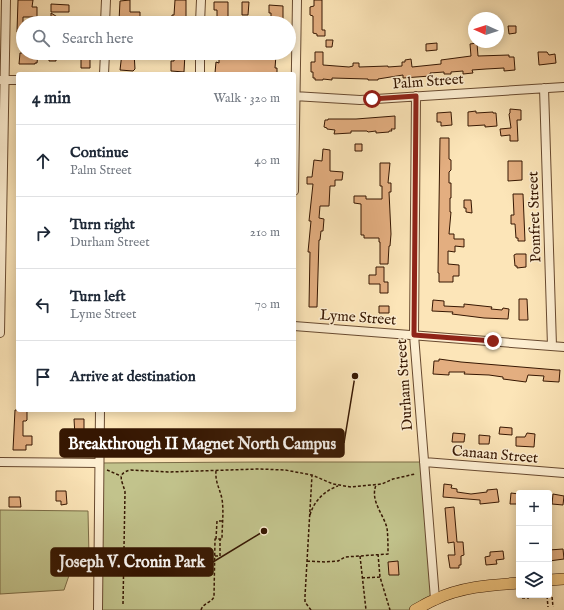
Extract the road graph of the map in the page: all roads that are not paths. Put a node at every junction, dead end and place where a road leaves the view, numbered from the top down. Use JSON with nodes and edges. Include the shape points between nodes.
{"nodes":[{"id":1,"x":6,"y":0,"type":"edge"},
{"id":2,"x":106,"y":0,"type":"edge"},
{"id":3,"x":201,"y":0,"type":"edge"},
{"id":4,"x":297,"y":0,"type":"edge"},
{"id":5,"x":105,"y":16,"type":"edge"},
{"id":6,"x":200,"y":16,"type":"edge"},
{"id":7,"x":296,"y":48,"type":"edge"},
{"id":8,"x":105,"y":60,"type":"edge"},
{"id":9,"x":200,"y":60,"type":"edge"},
{"id":10,"x":296,"y":60,"type":"edge"},
{"id":11,"x":104,"y":72,"type":"edge"},
{"id":12,"x":200,"y":72,"type":"edge"},
{"id":13,"x":296,"y":72,"type":"edge"},
{"id":14,"x":2,"y":80,"type":"edge"},
{"id":15,"x":16,"y":80,"type":"edge"},
{"id":16,"x":564,"y":87,"type":"edge"},
{"id":17,"x":544,"y":88,"type":"junction"},
{"id":18,"x":296,"y":96,"type":"edge"},
{"id":19,"x":416,"y":96,"type":"junction"},
{"id":20,"x":296,"y":326,"type":"edge"},
{"id":21,"x":0,"y":333,"type":"edge"},
{"id":22,"x":414,"y":335,"type":"junction"},
{"id":23,"x":552,"y":346,"type":"junction"},
{"id":24,"x":564,"y":347,"type":"edge"},
{"id":25,"x":100,"y":412,"type":"edge"},
{"id":26,"x":0,"y":462,"type":"edge"},
{"id":27,"x":99,"y":462,"type":"junction"},
{"id":28,"x":424,"y":462,"type":"junction"},
{"id":29,"x":564,"y":473,"type":"edge"},
{"id":30,"x":564,"y":579,"type":"edge"},
{"id":31,"x":552,"y":580,"type":"edge"},
{"id":32,"x":516,"y":583,"type":"edge"},
{"id":33,"x":435,"y":599,"type":"junction"},
{"id":34,"x":98,"y":610,"type":"edge"},
{"id":35,"x":415,"y":610,"type":"edge"}],
"edges":[{"from":1,"to":14,"type":"street"},
{"from":2,"to":5,"type":"street"},
{"from":3,"to":6,"type":"street"},
{"from":4,"to":7,"type":"street"},
{"from":8,"to":11,"type":"street"},
{"from":9,"to":12,"type":"street"},
{"from":10,"to":13,"type":"street"},
{"from":14,"to":15,"type":"street"},
{"from":14,"to":21,"type":"street"},
{"from":16,"to":17,"type":"street","name":"Palm Street"},
{"from":17,"to":19,"type":"street","name":"Palm Street"},
{"from":17,"to":23,"type":"street","name":"Pomfret Street"},
{"from":18,"to":19,"type":"street","name":"Palm Street","via":[[360,100]]},
{"from":19,"to":22,"type":"street","name":"Durham Street"},
{"from":20,"to":22,"type":"street","name":"Lyme Street"},
{"from":22,"to":23,"type":"street","name":"Lyme Street"},
{"from":22,"to":28,"type":"street","name":"Durham Street"},
{"from":23,"to":24,"type":"street","name":"Lyme Street"},
{"from":25,"to":27,"type":"street"},
{"from":26,"to":27,"type":"street"},
{"from":27,"to":34,"type":"street"},
{"from":28,"to":29,"type":"street","name":"Canaan Street"},
{"from":28,"to":33,"type":"street","name":"Durham Street"},
{"from":30,"to":31,"type":"main road"},
{"from":32,"to":33,"type":"main road","via":[[481,586]]},
{"from":33,"to":35,"type":"main road"}]}
